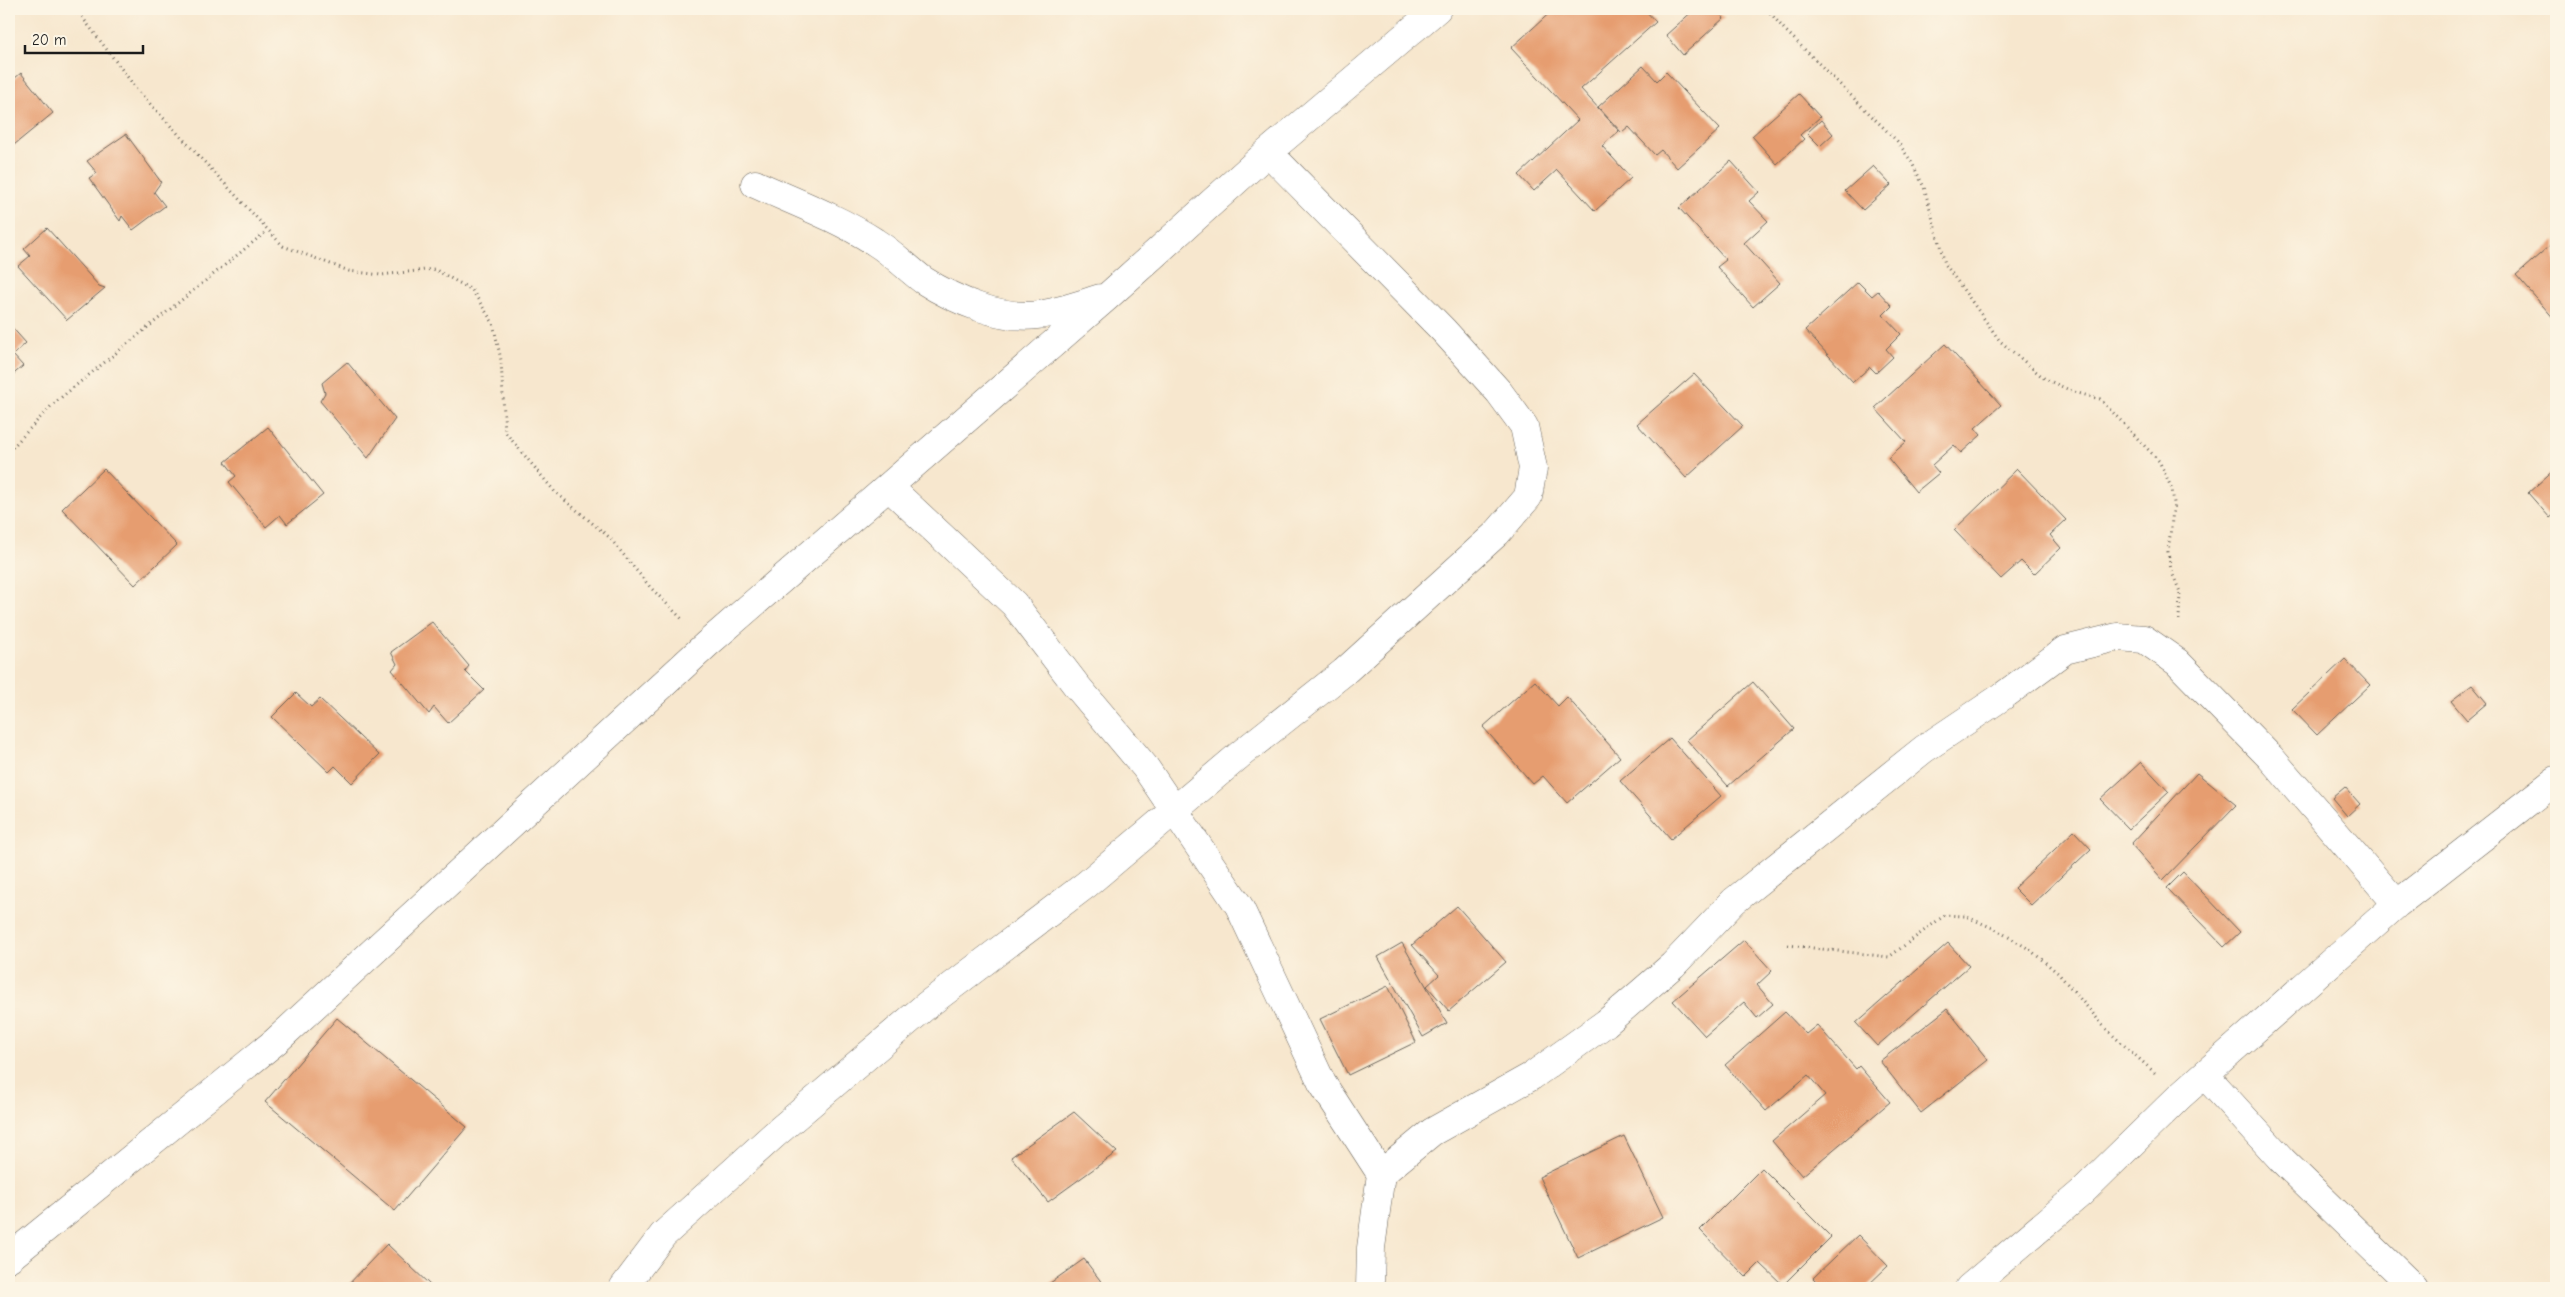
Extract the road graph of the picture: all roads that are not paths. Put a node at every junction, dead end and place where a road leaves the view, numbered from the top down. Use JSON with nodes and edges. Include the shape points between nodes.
{"nodes":[{"id":1,"x":1437,"y":9,"type":"edge"},
{"id":2,"x":1268,"y":152,"type":"junction"},
{"id":3,"x":755,"y":184,"type":"dead end"},
{"id":4,"x":1108,"y":297,"type":"junction"},
{"id":5,"x":889,"y":487,"type":"junction"},
{"id":6,"x":2556,"y":780,"type":"edge"},
{"id":7,"x":1175,"y":811,"type":"junction"},
{"id":8,"x":2397,"y":904,"type":"junction"},
{"id":9,"x":2205,"y":1075,"type":"junction"},
{"id":10,"x":1380,"y":1174,"type":"junction"},
{"id":11,"x":9,"y":1258,"type":"edge"},
{"id":12,"x":623,"y":1288,"type":"edge"},
{"id":13,"x":1370,"y":1288,"type":"edge"},
{"id":14,"x":1969,"y":1288,"type":"edge"},
{"id":15,"x":2414,"y":1288,"type":"edge"}],
"edges":[{"from":1,"to":2,"type":"street"},
{"from":2,"to":4,"type":"street"},
{"from":2,"to":7,"type":"street","via":[[1444,331],[1499,392],[1524,426],[1533,468],[1528,497],[1497,534],[1344,672]]},
{"from":3,"to":4,"type":"street","via":[[876,242],[947,294],[987,308],[1011,315],[1038,315]]},
{"from":4,"to":5,"type":"street"},
{"from":5,"to":7,"type":"street","via":[[1014,604],[1145,767]]},
{"from":5,"to":11,"type":"street","via":[[707,644],[276,1041]]},
{"from":6,"to":8,"type":"street"},
{"from":7,"to":10,"type":"street","via":[[1239,906],[1322,1083]]},
{"from":7,"to":12,"type":"street","via":[[1087,884],[927,1005],[774,1135],[663,1235]]},
{"from":8,"to":9,"type":"street"},
{"from":8,"to":10,"type":"street","via":[[2270,757],[2178,662],[2144,638],[2116,637],[2065,650],[1924,750],[1734,901],[1673,966],[1606,1023],[1532,1076],[1432,1132]]},
{"from":9,"to":14,"type":"street","via":[[2081,1192]]},
{"from":9,"to":15,"type":"street","via":[[2282,1160]]},
{"from":10,"to":13,"type":"street"}]}
